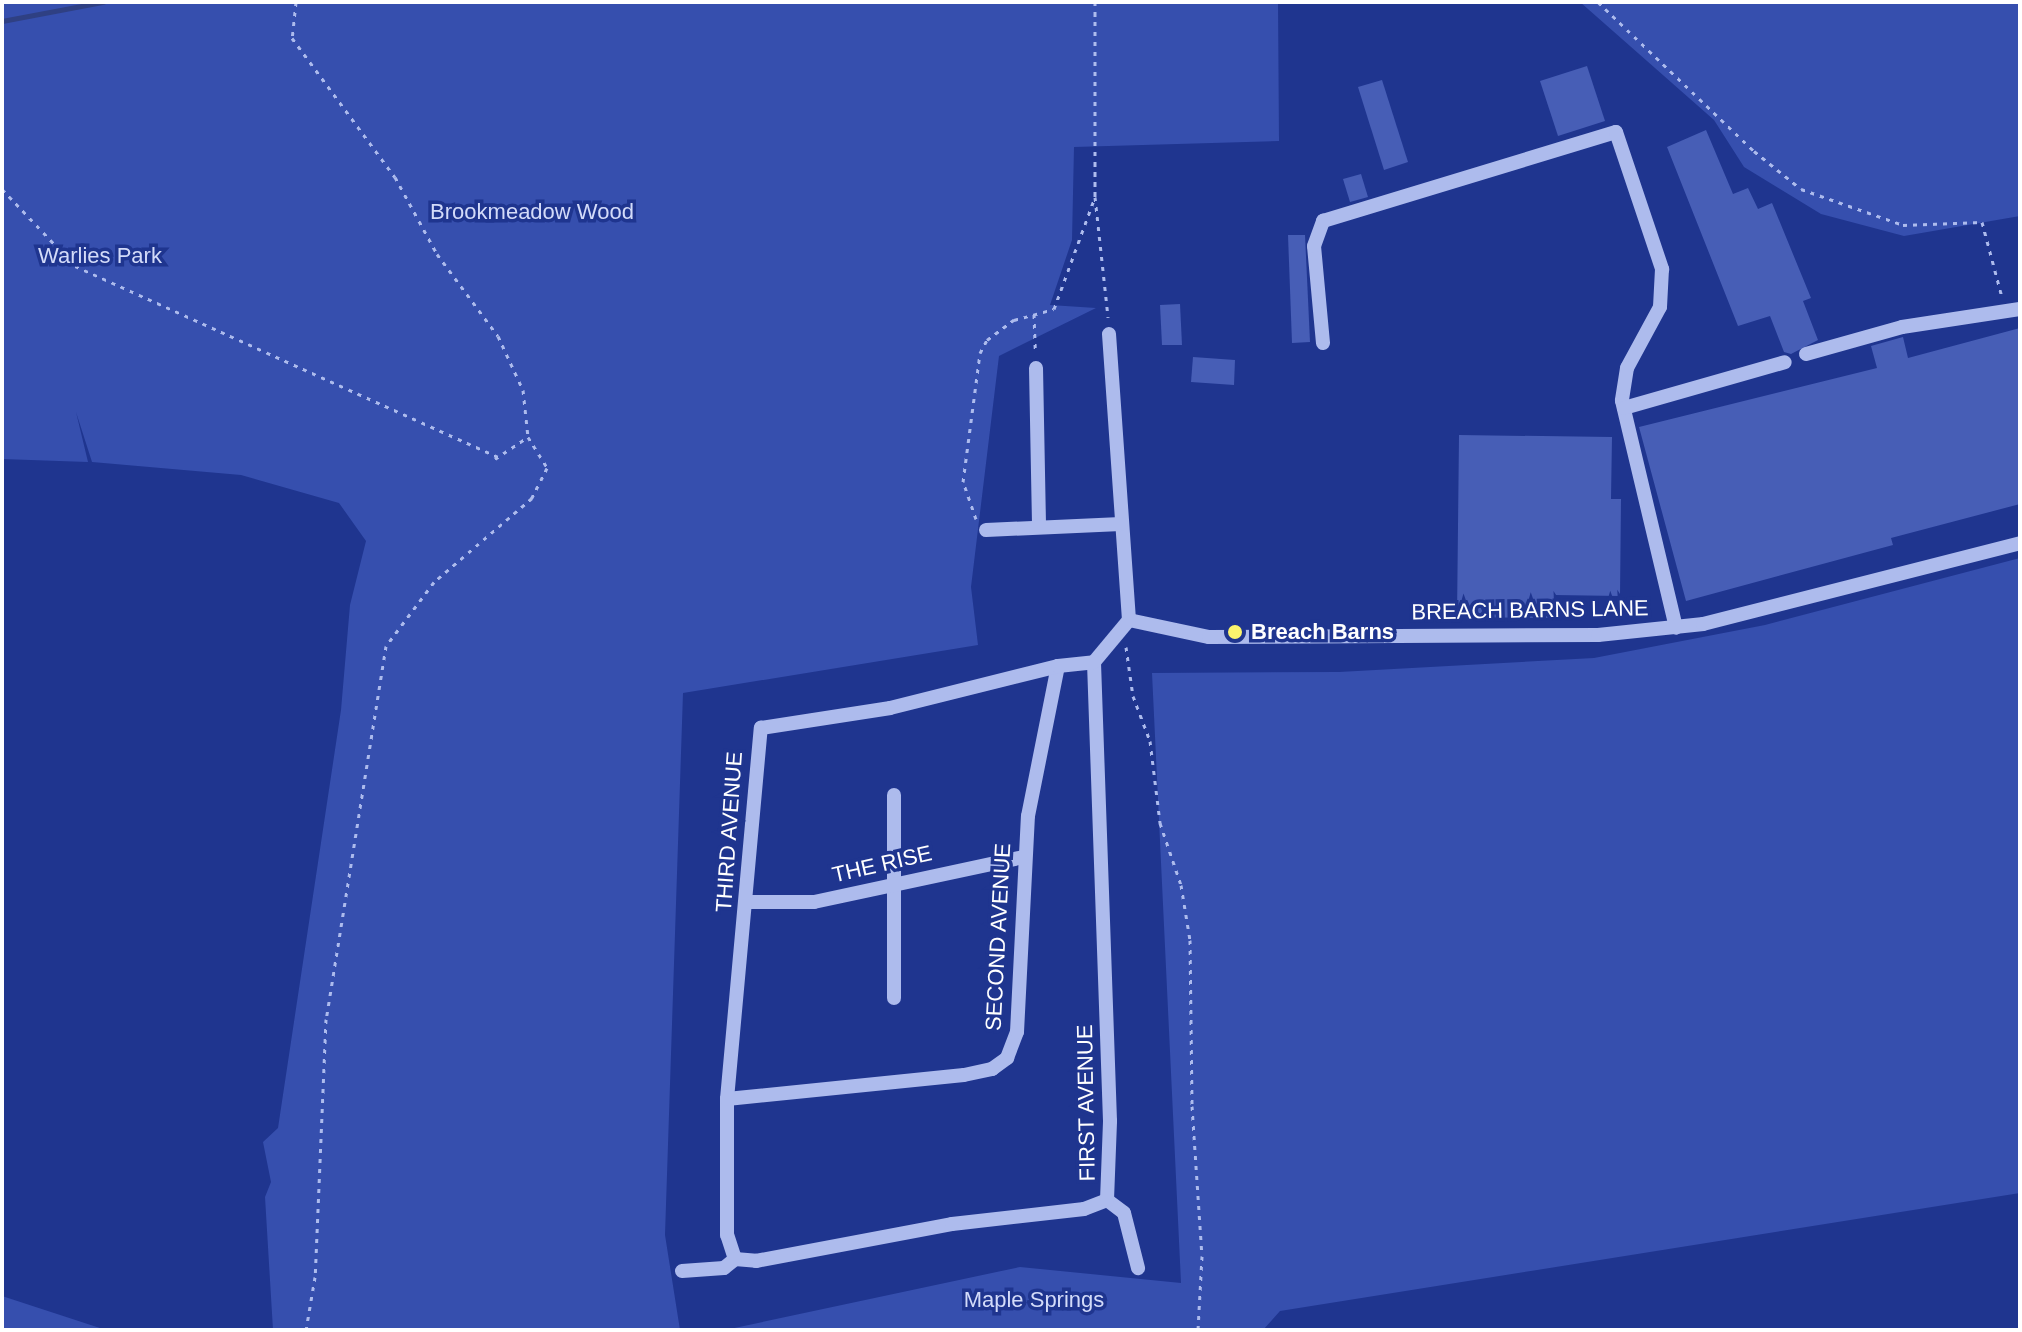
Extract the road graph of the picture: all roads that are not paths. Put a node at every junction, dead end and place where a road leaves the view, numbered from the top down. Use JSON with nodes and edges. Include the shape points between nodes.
{"nodes":[{"id":1,"x":2013,"y":311,"type":"edge"},
{"id":2,"x":1109,"y":334,"type":"road end"},
{"id":3,"x":1323,"y":343,"type":"dead end"},
{"id":4,"x":1806,"y":354,"type":"dead end"},
{"id":5,"x":1785,"y":362,"type":"dead end"},
{"id":6,"x":1036,"y":368,"type":"dead end"},
{"id":7,"x":1624,"y":408,"type":"junction"},
{"id":8,"x":1121,"y":524,"type":"junction"},
{"id":9,"x":1039,"y":527,"type":"junction"},
{"id":10,"x":986,"y":530,"type":"road end"},
{"id":11,"x":2020,"y":543,"type":"edge"},
{"id":12,"x":1129,"y":620,"type":"junction"},
{"id":13,"x":1676,"y":628,"type":"junction"},
{"id":14,"x":1094,"y":662,"type":"junction"},
{"id":15,"x":1058,"y":666,"type":"junction"},
{"id":16,"x":894,"y":795,"type":"dead end"},
{"id":17,"x":1024,"y":857,"type":"junction"},
{"id":18,"x":892,"y":882,"type":"junction"},
{"id":19,"x":748,"y":902,"type":"junction"},
{"id":20,"x":894,"y":998,"type":"dead end"},
{"id":21,"x":727,"y":1099,"type":"junction"},
{"id":22,"x":1107,"y":1200,"type":"junction"},
{"id":23,"x":735,"y":1259,"type":"junction"},
{"id":24,"x":1138,"y":1268,"type":"dead end"},
{"id":25,"x":682,"y":1271,"type":"dead end"}],
"edges":[{"from":1,"to":4,"type":"street","via":[[1902,327]]},
{"from":2,"to":8,"type":"street"},
{"from":3,"to":7,"type":"street","via":[[1314,246],[1323,221],[1616,132],[1662,269],[1660,307],[1627,368]]},
{"from":5,"to":7,"type":"street"},
{"from":6,"to":9,"type":"street"},
{"from":7,"to":13,"type":"street"},
{"from":8,"to":9,"type":"street"},
{"from":8,"to":12,"type":"street"},
{"from":9,"to":10,"type":"street"},
{"from":11,"to":13,"type":"street","name":"BREACH BARNS LANE"},
{"from":12,"to":13,"type":"street","name":"BREACH BARNS LANE","via":[[1209,637],[1598,635]]},
{"from":12,"to":14,"type":"street"},
{"from":14,"to":15,"type":"street"},
{"from":14,"to":22,"type":"street","name":"FIRST AVENUE","via":[[1110,1121]]},
{"from":15,"to":17,"type":"street","name":"SECOND AVENUE"},
{"from":15,"to":19,"type":"street","name":"THIRD AVENUE","via":[[890,708],[761,728]]},
{"from":16,"to":18,"type":"street"},
{"from":17,"to":18,"type":"street","name":"THE RISE"},
{"from":17,"to":21,"type":"street","name":"SECOND AVENUE","via":[[1017,1032],[999,1065],[964,1075]]},
{"from":18,"to":19,"type":"street","name":"THE RISE","via":[[814,902]]},
{"from":18,"to":20,"type":"street"},
{"from":19,"to":21,"type":"street","name":"THIRD AVENUE"},
{"from":21,"to":23,"type":"street","via":[[727,1235]]},
{"from":22,"to":23,"type":"street","name":"FIRST AVENUE","via":[[1084,1209],[952,1224],[756,1261]]},
{"from":22,"to":24,"type":"street","via":[[1116,1203],[1129,1223]]},
{"from":23,"to":25,"type":"street","name":"FIRST AVENUE","via":[[724,1268]]}]}
